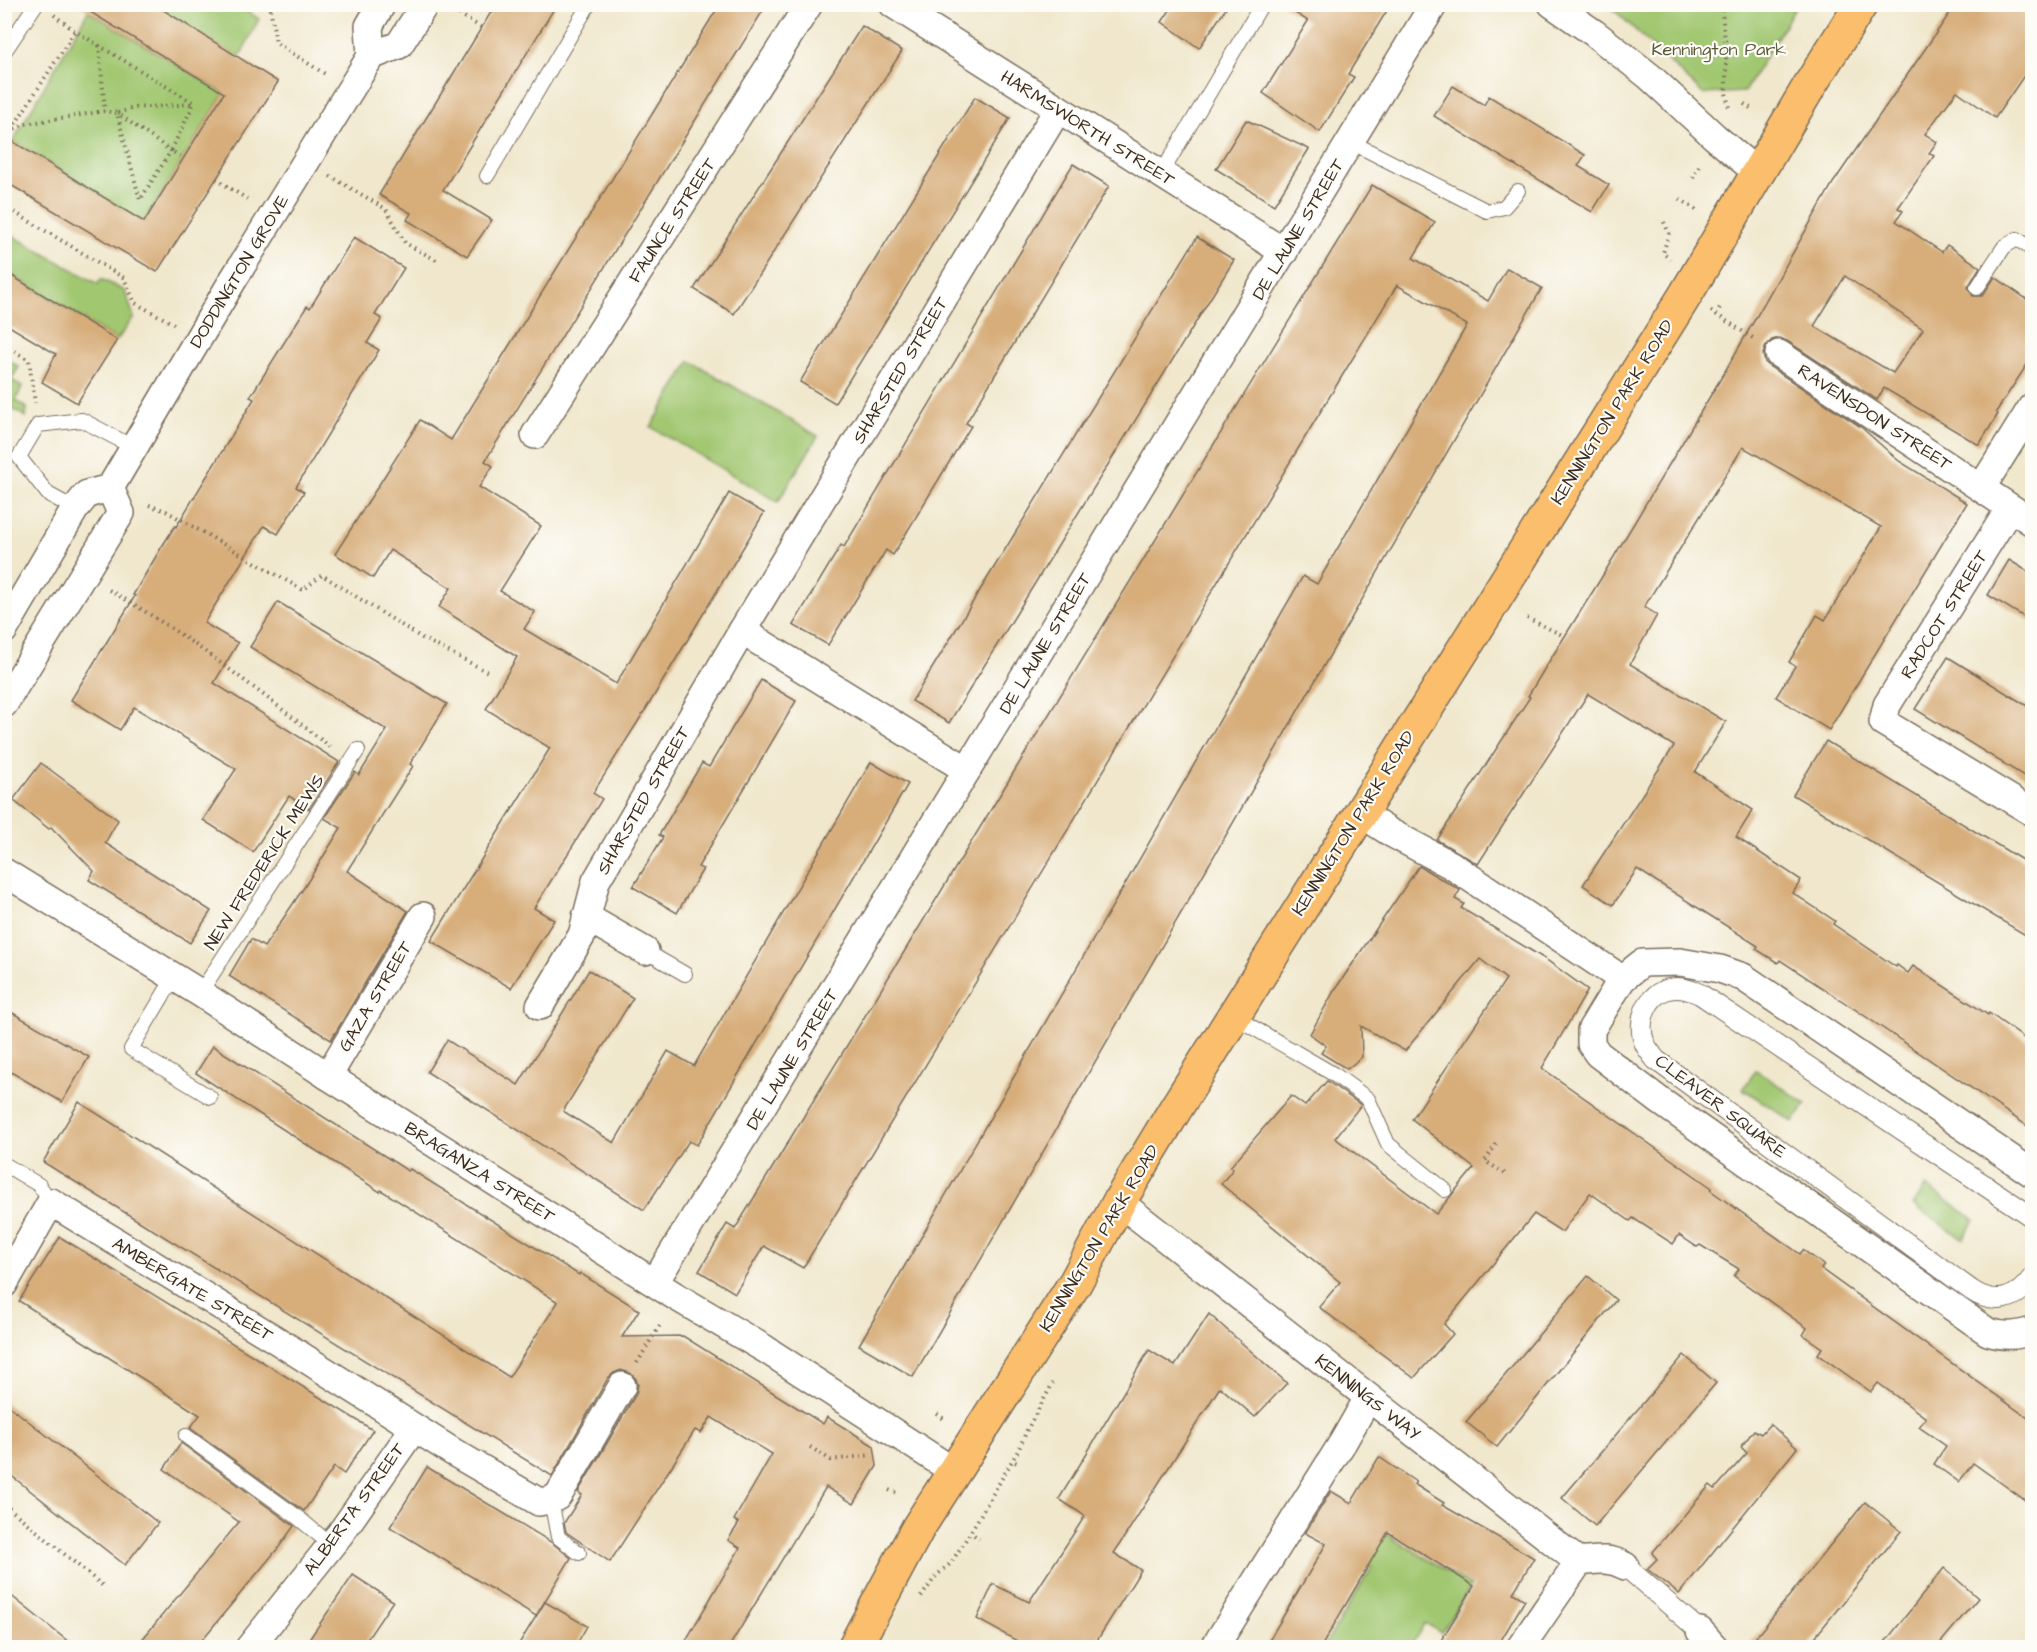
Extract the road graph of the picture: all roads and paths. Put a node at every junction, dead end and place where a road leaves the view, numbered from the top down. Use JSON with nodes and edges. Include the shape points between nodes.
{"nodes":[{"id":1,"x":268,"y":4,"type":"edge"},
{"id":2,"x":382,"y":4,"type":"edge"},
{"id":3,"x":425,"y":4,"type":"edge"},
{"id":4,"x":589,"y":4,"type":"edge"},
{"id":5,"x":809,"y":4,"type":"edge"},
{"id":6,"x":893,"y":4,"type":"edge"},
{"id":7,"x":1262,"y":4,"type":"edge"},
{"id":8,"x":1434,"y":4,"type":"edge"},
{"id":9,"x":1552,"y":4,"type":"edge"},
{"id":10,"x":1721,"y":4,"type":"edge"},
{"id":11,"x":1861,"y":4,"type":"edge"},
{"id":12,"x":42,"y":8,"type":"edge"},
{"id":13,"x":453,"y":10,"type":"dead end"},
{"id":14,"x":482,"y":28,"type":"dead end"},
{"id":15,"x":75,"y":31,"type":"junction"},
{"id":16,"x":98,"y":45,"type":"junction"},
{"id":17,"x":4,"y":52,"type":"edge"},
{"id":18,"x":371,"y":56,"type":"junction"},
{"id":19,"x":351,"y":90,"type":"junction"},
{"id":20,"x":194,"y":104,"type":"junction"},
{"id":21,"x":1744,"y":104,"type":"dead end"},
{"id":22,"x":1058,"y":109,"type":"junction"},
{"id":23,"x":1730,"y":110,"type":"dead end"},
{"id":24,"x":1752,"y":110,"type":"dead end"},
{"id":25,"x":105,"y":111,"type":"junction"},
{"id":26,"x":117,"y":113,"type":"junction"},
{"id":27,"x":4,"y":126,"type":"edge"},
{"id":28,"x":12,"y":130,"type":"junction"},
{"id":29,"x":1351,"y":142,"type":"junction"},
{"id":30,"x":171,"y":151,"type":"junction"},
{"id":31,"x":184,"y":158,"type":"dead end"},
{"id":32,"x":306,"y":162,"type":"junction"},
{"id":33,"x":1161,"y":174,"type":"junction"},
{"id":34,"x":1759,"y":174,"type":"junction"},
{"id":35,"x":487,"y":176,"type":"dead end"},
{"id":36,"x":216,"y":179,"type":"dead end"},
{"id":37,"x":1518,"y":191,"type":"dead end"},
{"id":38,"x":1680,"y":199,"type":"dead end"},
{"id":39,"x":1688,"y":204,"type":"dead end"},
{"id":40,"x":4,"y":206,"type":"edge"},
{"id":41,"x":273,"y":215,"type":"junction"},
{"id":42,"x":1664,"y":222,"type":"dead end"},
{"id":43,"x":2032,"y":249,"type":"edge"},
{"id":44,"x":1284,"y":252,"type":"junction"},
{"id":45,"x":1663,"y":253,"type":"dead end"},
{"id":46,"x":440,"y":262,"type":"dead end"},
{"id":47,"x":1977,"y":288,"type":"dead end"},
{"id":48,"x":1722,"y":304,"type":"dead end"},
{"id":49,"x":1719,"y":309,"type":"dead end"},
{"id":50,"x":1716,"y":314,"type":"dead end"},
{"id":51,"x":199,"y":337,"type":"junction"},
{"id":52,"x":4,"y":345,"type":"edge"},
{"id":53,"x":1779,"y":354,"type":"joint"},
{"id":54,"x":2032,"y":407,"type":"edge"},
{"id":55,"x":38,"y":425,"type":"junction"},
{"id":56,"x":535,"y":435,"type":"dead end"},
{"id":57,"x":133,"y":447,"type":"junction"},
{"id":58,"x":1982,"y":487,"type":"junction"},
{"id":59,"x":110,"y":488,"type":"junction"},
{"id":60,"x":75,"y":509,"type":"junction"},
{"id":61,"x":145,"y":513,"type":"dead end"},
{"id":62,"x":2021,"y":515,"type":"edge"},
{"id":63,"x":84,"y":576,"type":"junction"},
{"id":64,"x":1527,"y":618,"type":"dead end"},
{"id":65,"x":4,"y":630,"type":"edge"},
{"id":66,"x":742,"y":631,"type":"junction"},
{"id":67,"x":1564,"y":636,"type":"dead end"},
{"id":68,"x":488,"y":672,"type":"dead end"},
{"id":69,"x":4,"y":704,"type":"edge"},
{"id":70,"x":354,"y":756,"type":"joint"},
{"id":71,"x":967,"y":770,"type":"junction"},
{"id":72,"x":2032,"y":812,"type":"edge"},
{"id":73,"x":1360,"y":813,"type":"junction"},
{"id":74,"x":4,"y":872,"type":"edge"},
{"id":75,"x":423,"y":916,"type":"dead end"},
{"id":76,"x":586,"y":918,"type":"junction"},
{"id":77,"x":645,"y":951,"type":"joint"},
{"id":78,"x":685,"y":974,"type":"dead end"},
{"id":79,"x":174,"y":977,"type":"junction"},
{"id":80,"x":1622,"y":979,"type":"junction"},
{"id":81,"x":200,"y":993,"type":"junction"},
{"id":82,"x":540,"y":1006,"type":"dead end"},
{"id":83,"x":1233,"y":1016,"type":"junction"},
{"id":84,"x":328,"y":1076,"type":"junction"},
{"id":85,"x":210,"y":1097,"type":"dead end"},
{"id":86,"x":1496,"y":1144,"type":"dead end"},
{"id":87,"x":4,"y":1164,"type":"edge"},
{"id":88,"x":2032,"y":1173,"type":"edge"},
{"id":89,"x":1507,"y":1175,"type":"dead end"},
{"id":90,"x":1445,"y":1190,"type":"dead end"},
{"id":91,"x":51,"y":1202,"type":"junction"},
{"id":92,"x":1119,"y":1202,"type":"junction"},
{"id":93,"x":2032,"y":1217,"type":"edge"},
{"id":94,"x":2032,"y":1278,"type":"edge"},
{"id":95,"x":4,"y":1284,"type":"edge"},
{"id":96,"x":665,"y":1289,"type":"junction"},
{"id":97,"x":2032,"y":1331,"type":"edge"},
{"id":98,"x":1059,"y":1374,"type":"dead end"},
{"id":99,"x":622,"y":1386,"type":"joint"},
{"id":100,"x":1368,"y":1398,"type":"junction"},
{"id":101,"x":937,"y":1414,"type":"dead end"},
{"id":102,"x":944,"y":1419,"type":"dead end"},
{"id":103,"x":414,"y":1428,"type":"junction"},
{"id":104,"x":186,"y":1436,"type":"dead end"},
{"id":105,"x":914,"y":1445,"type":"junction"},
{"id":106,"x":810,"y":1447,"type":"dead end"},
{"id":107,"x":1015,"y":1462,"type":"dead end"},
{"id":108,"x":1020,"y":1464,"type":"dead end"},
{"id":109,"x":955,"y":1472,"type":"junction"},
{"id":110,"x":889,"y":1490,"type":"dead end"},
{"id":111,"x":899,"y":1494,"type":"dead end"},
{"id":112,"x":551,"y":1500,"type":"junction"},
{"id":113,"x":4,"y":1504,"type":"edge"},
{"id":114,"x":974,"y":1536,"type":"dead end"},
{"id":115,"x":979,"y":1539,"type":"dead end"},
{"id":116,"x":330,"y":1544,"type":"junction"},
{"id":117,"x":579,"y":1553,"type":"dead end"},
{"id":118,"x":1579,"y":1562,"type":"junction"},
{"id":119,"x":1625,"y":1566,"type":"joint"},
{"id":120,"x":103,"y":1586,"type":"dead end"},
{"id":121,"x":917,"y":1604,"type":"dead end"},
{"id":122,"x":1707,"y":1639,"type":"edge"},
{"id":123,"x":249,"y":1647,"type":"edge"},
{"id":124,"x":854,"y":1647,"type":"edge"},
{"id":125,"x":1214,"y":1647,"type":"edge"},
{"id":126,"x":1520,"y":1647,"type":"edge"}],
"edges":[{"from":1,"to":19,"type":"path","via":[[276,43]]},
{"from":2,"to":18,"type":"street","via":[[369,27]]},
{"from":3,"to":18,"type":"street","via":[[399,45]]},
{"from":4,"to":35,"type":"lane"},
{"from":5,"to":56,"type":"street","name":"FAUNCE STREET"},
{"from":6,"to":22,"type":"street","name":"HARMSWORTH STREET"},
{"from":7,"to":33,"type":"lane"},
{"from":8,"to":29,"type":"street","name":"DE LAUNE STREET"},
{"from":9,"to":34,"type":"street","via":[[1649,76]]},
{"from":10,"to":23,"type":"path"},
{"from":11,"to":34,"type":"highway","name":"KENNINGTON PARK ROAD"},
{"from":12,"to":15,"type":"path"},
{"from":12,"to":17,"type":"lane"},
{"from":13,"to":14,"type":"path"},
{"from":15,"to":16,"type":"path"},
{"from":15,"to":28,"type":"path"},
{"from":16,"to":20,"type":"path"},
{"from":16,"to":25,"type":"path"},
{"from":18,"to":19,"type":"street","name":"DODDINGTON GROVE"},
{"from":19,"to":32,"type":"street","name":"DODDINGTON GROVE"},
{"from":20,"to":26,"type":"path","via":[[133,108]]},
{"from":20,"to":30,"type":"path"},
{"from":21,"to":24,"type":"path"},
{"from":22,"to":33,"type":"street","name":"HARMSWORTH STREET"},
{"from":22,"to":66,"type":"street","name":"SHARSTED STREET"},
{"from":25,"to":26,"type":"path"},
{"from":25,"to":28,"type":"path","via":[[25,124]]},
{"from":26,"to":30,"type":"path"},
{"from":26,"to":30,"type":"path","via":[[140,200]]},
{"from":27,"to":28,"type":"path"},
{"from":29,"to":37,"type":"lane","via":[[1487,211],[1504,207]]},
{"from":29,"to":44,"type":"street","name":"DE LAUNE STREET"},
{"from":30,"to":31,"type":"path"},
{"from":32,"to":41,"type":"street","name":"DODDINGTON GROVE"},
{"from":32,"to":46,"type":"path","via":[[386,209],[405,243]]},
{"from":33,"to":44,"type":"street","name":"HARMSWORTH STREET"},
{"from":34,"to":73,"type":"highway","name":"KENNINGTON PARK ROAD"},
{"from":36,"to":41,"type":"path"},
{"from":38,"to":39,"type":"path"},
{"from":40,"to":51,"type":"path","via":[[124,278],[135,303]]},
{"from":41,"to":51,"type":"street","name":"DODDINGTON GROVE"},
{"from":42,"to":45,"type":"path","via":[[1669,233]]},
{"from":43,"to":47,"type":"lane","via":[[2017,239],[2004,247]]},
{"from":44,"to":71,"type":"street","name":"DE LAUNE STREET"},
{"from":48,"to":49,"type":"path"},
{"from":50,"to":53,"type":"path","name":"RAVENSDON STREET"},
{"from":51,"to":57,"type":"street","name":"DODDINGTON GROVE"},
{"from":52,"to":55,"type":"path","via":[[29,360]]},
{"from":53,"to":58,"type":"street","name":"RAVENSDON STREET"},
{"from":54,"to":58,"type":"street"},
{"from":55,"to":57,"type":"lane","via":[[82,420]]},
{"from":55,"to":60,"type":"lane","via":[[19,457],[48,494]]},
{"from":57,"to":59,"type":"street","name":"DODDINGTON GROVE"},
{"from":58,"to":62,"type":"street","name":"RAVENSDON STREET"},
{"from":59,"to":60,"type":"street","via":[[87,494]]},
{"from":59,"to":63,"type":"street","via":[[121,513]]},
{"from":60,"to":65,"type":"street"},
{"from":61,"to":68,"type":"path","via":[[150,504],[166,511],[303,590],[322,575],[422,638]]},
{"from":62,"to":72,"type":"street","name":"RADCOT STREET","via":[[1887,705],[1882,722]]},
{"from":63,"to":69,"type":"street"},
{"from":63,"to":70,"type":"path","via":[[146,611]]},
{"from":64,"to":67,"type":"path"},
{"from":66,"to":71,"type":"street"},
{"from":66,"to":76,"type":"street","name":"SHARSTED STREET","via":[[596,881]]},
{"from":70,"to":81,"type":"lane","name":"NEW FREDERICK MEWS"},
{"from":71,"to":96,"type":"street","name":"DE LAUNE STREET"},
{"from":73,"to":80,"type":"street","via":[[1451,865]]},
{"from":73,"to":83,"type":"highway","name":"KENNINGTON PARK ROAD"},
{"from":74,"to":79,"type":"street","name":"BRAGANZA STREET"},
{"from":75,"to":84,"type":"street","name":"GAZA STREET"},
{"from":76,"to":77,"type":"street"},
{"from":76,"to":82,"type":"street","name":"SHARSTED STREET","via":[[582,935]]},
{"from":77,"to":78,"type":"lane"},
{"from":79,"to":81,"type":"street","name":"BRAGANZA STREET"},
{"from":79,"to":85,"type":"lane","via":[[131,1049]]},
{"from":80,"to":88,"type":"street","name":"CLEAVER SQUARE","via":[[1642,963],[1680,962],[1743,977]]},
{"from":80,"to":97,"type":"street","name":"CLEAVER SQUARE","via":[[1591,1030],[1591,1044],[1598,1054],[1988,1332],[2004,1337]]},
{"from":81,"to":84,"type":"street","name":"BRAGANZA STREET"},
{"from":83,"to":90,"type":"lane","via":[[1335,1075],[1368,1100],[1389,1144]]},
{"from":83,"to":92,"type":"highway","name":"KENNINGTON PARK ROAD"},
{"from":84,"to":96,"type":"street","name":"BRAGANZA STREET"},
{"from":86,"to":89,"type":"path","via":[[1485,1161]]},
{"from":87,"to":91,"type":"lane","via":[[39,1185]]},
{"from":91,"to":95,"type":"street"},
{"from":91,"to":103,"type":"street","name":"AMBERGATE STREET"},
{"from":92,"to":100,"type":"street","name":"KENNINGS WAY"},
{"from":92,"to":109,"type":"highway","name":"KENNINGTON PARK ROAD","via":[[1076,1284]]},
{"from":93,"to":94,"type":"street","name":"CLEAVER SQUARE","via":[[1700,994],[1670,989],[1654,996],[1647,1007],[1643,1035],[1656,1060],[1978,1296],[1993,1300],[2009,1298]]},
{"from":96,"to":99,"type":"path"},
{"from":96,"to":105,"type":"street","name":"BRAGANZA STREET"},
{"from":98,"to":121,"type":"path","via":[[970,1533]]},
{"from":99,"to":112,"type":"street","via":[[558,1496]]},
{"from":100,"to":118,"type":"street","name":"KENNINGS WAY"},
{"from":100,"to":125,"type":"street"},
{"from":101,"to":102,"type":"path"},
{"from":103,"to":112,"type":"street","name":"ALBERTA STREET","via":[[539,1502]]},
{"from":103,"to":116,"type":"street","name":"ALBERTA STREET"},
{"from":104,"to":116,"type":"lane"},
{"from":105,"to":106,"type":"path","via":[[831,1460]]},
{"from":105,"to":109,"type":"street","name":"BRAGANZA STREET"},
{"from":107,"to":108,"type":"path"},
{"from":109,"to":124,"type":"highway","name":"KENNINGTON PARK ROAD","via":[[918,1528]]},
{"from":110,"to":111,"type":"path"},
{"from":112,"to":117,"type":"lane","via":[[558,1537]]},
{"from":113,"to":120,"type":"path"},
{"from":114,"to":115,"type":"path"},
{"from":116,"to":123,"type":"street","name":"ALBERTA STREET"},
{"from":118,"to":119,"type":"street","via":[[1604,1559]]},
{"from":118,"to":126,"type":"street"},
{"from":119,"to":122,"type":"street"}]}
